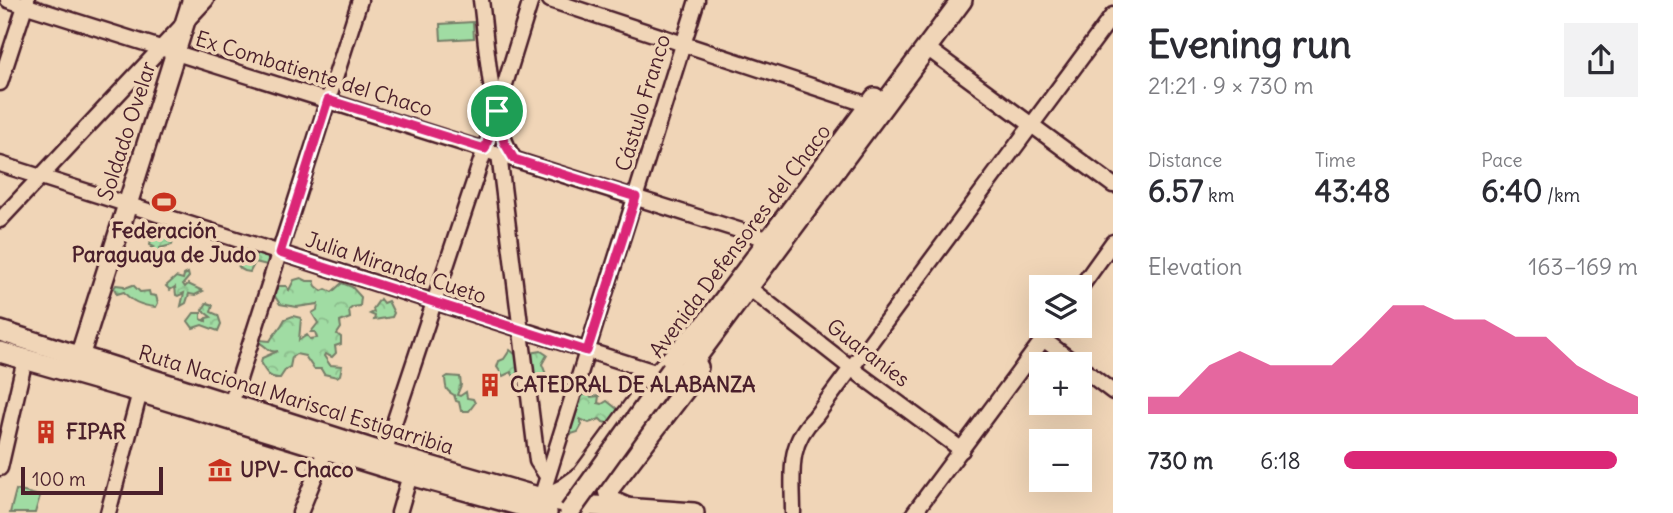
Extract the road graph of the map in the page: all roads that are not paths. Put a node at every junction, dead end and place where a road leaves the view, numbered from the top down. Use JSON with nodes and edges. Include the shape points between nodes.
{"nodes":[{"id":1,"x":8,"y":0,"type":"edge"},
{"id":2,"x":192,"y":0,"type":"edge"},
{"id":3,"x":206,"y":0,"type":"edge"},
{"id":4,"x":360,"y":0,"type":"edge"},
{"id":5,"x":481,"y":0,"type":"edge"},
{"id":6,"x":531,"y":0,"type":"edge"},
{"id":7,"x":550,"y":0,"type":"edge"},
{"id":8,"x":697,"y":0,"type":"edge"},
{"id":9,"x":949,"y":0,"type":"edge"},
{"id":10,"x":962,"y":0,"type":"edge"},
{"id":11,"x":26,"y":3,"type":"edge"},
{"id":12,"x":1113,"y":15,"type":"edge"},
{"id":13,"x":185,"y":23,"type":"junction"},
{"id":14,"x":683,"y":42,"type":"junction"},
{"id":15,"x":927,"y":48,"type":"junction"},
{"id":16,"x":168,"y":50,"type":"junction"},
{"id":17,"x":0,"y":83,"type":"edge"},
{"id":18,"x":328,"y":100,"type":"junction"},
{"id":19,"x":876,"y":107,"type":"junction"},
{"id":20,"x":497,"y":111,"type":"junction"},
{"id":21,"x":1031,"y":126,"type":"junction"},
{"id":22,"x":492,"y":152,"type":"junction"},
{"id":23,"x":514,"y":159,"type":"junction"},
{"id":24,"x":0,"y":164,"type":"edge"},
{"id":25,"x":40,"y":177,"type":"junction"},
{"id":26,"x":1113,"y":185,"type":"edge"},
{"id":27,"x":636,"y":197,"type":"junction"},
{"id":28,"x":127,"y":204,"type":"junction"},
{"id":29,"x":0,"y":220,"type":"edge"},
{"id":30,"x":767,"y":239,"type":"junction"},
{"id":31,"x":1113,"y":242,"type":"edge"},
{"id":32,"x":280,"y":253,"type":"junction"},
{"id":33,"x":1089,"y":275,"type":"edge"},
{"id":34,"x":749,"y":288,"type":"junction"},
{"id":35,"x":434,"y":302,"type":"junction"},
{"id":36,"x":520,"y":329,"type":"junction"},
{"id":37,"x":0,"y":331,"type":"edge"},
{"id":38,"x":707,"y":333,"type":"junction"},
{"id":39,"x":1043,"y":339,"type":"joint"},
{"id":40,"x":587,"y":351,"type":"junction"},
{"id":41,"x":0,"y":352,"type":"edge"},
{"id":42,"x":1060,"y":352,"type":"edge"},
{"id":43,"x":80,"y":355,"type":"junction"},
{"id":44,"x":52,"y":357,"type":"junction"},
{"id":45,"x":25,"y":359,"type":"junction"},
{"id":46,"x":851,"y":368,"type":"junction"},
{"id":47,"x":671,"y":372,"type":"junction"},
{"id":48,"x":1092,"y":376,"type":"edge"},
{"id":49,"x":140,"y":391,"type":"junction"},
{"id":50,"x":1113,"y":392,"type":"edge"},
{"id":51,"x":231,"y":404,"type":"junction"},
{"id":52,"x":326,"y":449,"type":"junction"},
{"id":53,"x":962,"y":450,"type":"junction"},
{"id":54,"x":384,"y":453,"type":"junction"},
{"id":55,"x":0,"y":468,"type":"edge"},
{"id":56,"x":410,"y":475,"type":"junction"},
{"id":57,"x":547,"y":475,"type":"junction"},
{"id":58,"x":537,"y":506,"type":"edge"},
{"id":59,"x":577,"y":510,"type":"edge"},
{"id":60,"x":636,"y":510,"type":"junction"},
{"id":61,"x":108,"y":513,"type":"edge"},
{"id":62,"x":300,"y":513,"type":"edge"},
{"id":63,"x":399,"y":513,"type":"edge"},
{"id":64,"x":694,"y":513,"type":"edge"},
{"id":65,"x":793,"y":513,"type":"edge"},
{"id":66,"x":914,"y":513,"type":"edge"}],
"edges":[{"from":1,"to":11,"type":"street","name":"Ex Combatiente del Chaco"},
{"from":2,"to":13,"type":"main road","name":"Soldado Ovelar"},
{"from":3,"to":13,"type":"street"},
{"from":4,"to":18,"type":"street"},
{"from":5,"to":20,"type":"street"},
{"from":6,"to":20,"type":"street"},
{"from":7,"to":14,"type":"street"},
{"from":8,"to":14,"type":"street","name":"Cástulo Franco"},
{"from":9,"to":19,"type":"highway","name":"Avenida Defensores del Chaco"},
{"from":10,"to":15,"type":"highway","name":"Avenida Defensores del Chaco"},
{"from":11,"to":16,"type":"street","name":"Ex Combatiente del Chaco"},
{"from":11,"to":17,"type":"street"},
{"from":12,"to":21,"type":"street"},
{"from":13,"to":16,"type":"main road","name":"Soldado Ovelar"},
{"from":14,"to":19,"type":"street"},
{"from":14,"to":27,"type":"street","name":"Cástulo Franco"},
{"from":15,"to":19,"type":"highway","name":"Avenida Defensores del Chaco"},
{"from":15,"to":21,"type":"street"},
{"from":16,"to":18,"type":"street","name":"Ex Combatiente del Chaco"},
{"from":16,"to":25,"type":"street"},
{"from":16,"to":28,"type":"main road","name":"Soldado Ovelar"},
{"from":18,"to":22,"type":"street","name":"Ex Combatiente del Chaco"},
{"from":18,"to":32,"type":"street"},
{"from":19,"to":30,"type":"highway","name":"Avenida Defensores del Chaco"},
{"from":19,"to":34,"type":"highway","name":"Avenida Defensores del Chaco"},
{"from":20,"to":22,"type":"street"},
{"from":20,"to":23,"type":"street","via":[[504,142]]},
{"from":21,"to":26,"type":"street"},
{"from":21,"to":46,"type":"street"},
{"from":22,"to":23,"type":"street","name":"Ex Combatiente del Chaco"},
{"from":22,"to":35,"type":"street"},
{"from":22,"to":36,"type":"street"},
{"from":23,"to":27,"type":"street","name":"Ex Combatiente del Chaco"},
{"from":24,"to":25,"type":"street","name":"Julia Miranda Cueto"},
{"from":25,"to":28,"type":"street","name":"Julia Miranda Cueto"},
{"from":25,"to":29,"type":"street"},
{"from":27,"to":30,"type":"street","name":"Ex Combatiente del Chaco"},
{"from":27,"to":40,"type":"street","name":"Cástulo Franco"},
{"from":28,"to":32,"type":"street","name":"Julia Miranda Cueto"},
{"from":28,"to":43,"type":"main road","name":"Soldado Ovelar"},
{"from":30,"to":38,"type":"highway","name":"Avenida Defensores del Chaco"},
{"from":31,"to":33,"type":"street"},
{"from":32,"to":35,"type":"street","name":"Julia Miranda Cueto"},
{"from":32,"to":51,"type":"street"},
{"from":34,"to":38,"type":"highway","name":"Avenida Defensores del Chaco"},
{"from":34,"to":46,"type":"street","name":"Guaraníes"},
{"from":35,"to":36,"type":"street","name":"Julia Miranda Cueto"},
{"from":35,"to":54,"type":"street"},
{"from":36,"to":40,"type":"street","name":"Julia Miranda Cueto"},
{"from":36,"to":57,"type":"street","via":[[537,461]]},
{"from":37,"to":44,"type":"highway","name":"Ruta Nacional Mariscal Estigarribia"},
{"from":38,"to":47,"type":"highway","name":"Avenida Defensores del Chaco"},
{"from":38,"to":60,"type":"highway","via":[[686,388],[608,490],[611,501]]},
{"from":39,"to":42,"type":"street"},
{"from":39,"to":53,"type":"street"},
{"from":40,"to":47,"type":"street","name":"Julia Miranda Cueto"},
{"from":40,"to":57,"type":"street","name":"Cástulo Franco"},
{"from":41,"to":45,"type":"highway","name":"Ruta Nacional Mariscal Estigarribia"},
{"from":43,"to":44,"type":"highway","name":"Ruta Nacional Mariscal Estigarribia"},
{"from":43,"to":51,"type":"highway","name":"Ruta Nacional Mariscal Estigarribia"},
{"from":44,"to":45,"type":"highway","name":"Ruta Nacional Mariscal Estigarribia"},
{"from":44,"to":49,"type":"highway","name":"Ruta Nacional Mariscal Estigarribia"},
{"from":45,"to":55,"type":"street"},
{"from":46,"to":53,"type":"street","name":"Guaraníes"},
{"from":46,"to":65,"type":"street","via":[[795,444]]},
{"from":47,"to":58,"type":"highway","via":[[582,476]]},
{"from":47,"to":59,"type":"highway","name":"Avenida Defensores del Chaco","bridge":true},
{"from":48,"to":50,"type":"street"},
{"from":49,"to":52,"type":"highway","name":"Ruta Nacional Mariscal Estigarribia"},
{"from":49,"to":61,"type":"street"},
{"from":51,"to":54,"type":"highway","name":"Ruta Nacional Mariscal Estigarribia"},
{"from":52,"to":56,"type":"highway","name":"Ruta Nacional Mariscal Estigarribia"},
{"from":52,"to":62,"type":"street"},
{"from":53,"to":66,"type":"street"},
{"from":54,"to":58,"type":"highway","name":"Ruta Nacional Mariscal Estigarribia"},
{"from":56,"to":58,"type":"highway","name":"Ruta Nacional Mariscal Estigarribia"},
{"from":56,"to":63,"type":"street"},
{"from":57,"to":58,"type":"street","name":"Cástulo Franco"},
{"from":58,"to":59,"type":"highway","name":"Ruta Nacional Mariscal Estigarribia"},
{"from":59,"to":60,"type":"highway","name":"Ruta Nacional Mariscal Estigarribia"},
{"from":60,"to":64,"type":"highway","name":"Ruta Nacional Mariscal Estigarribia"}]}
